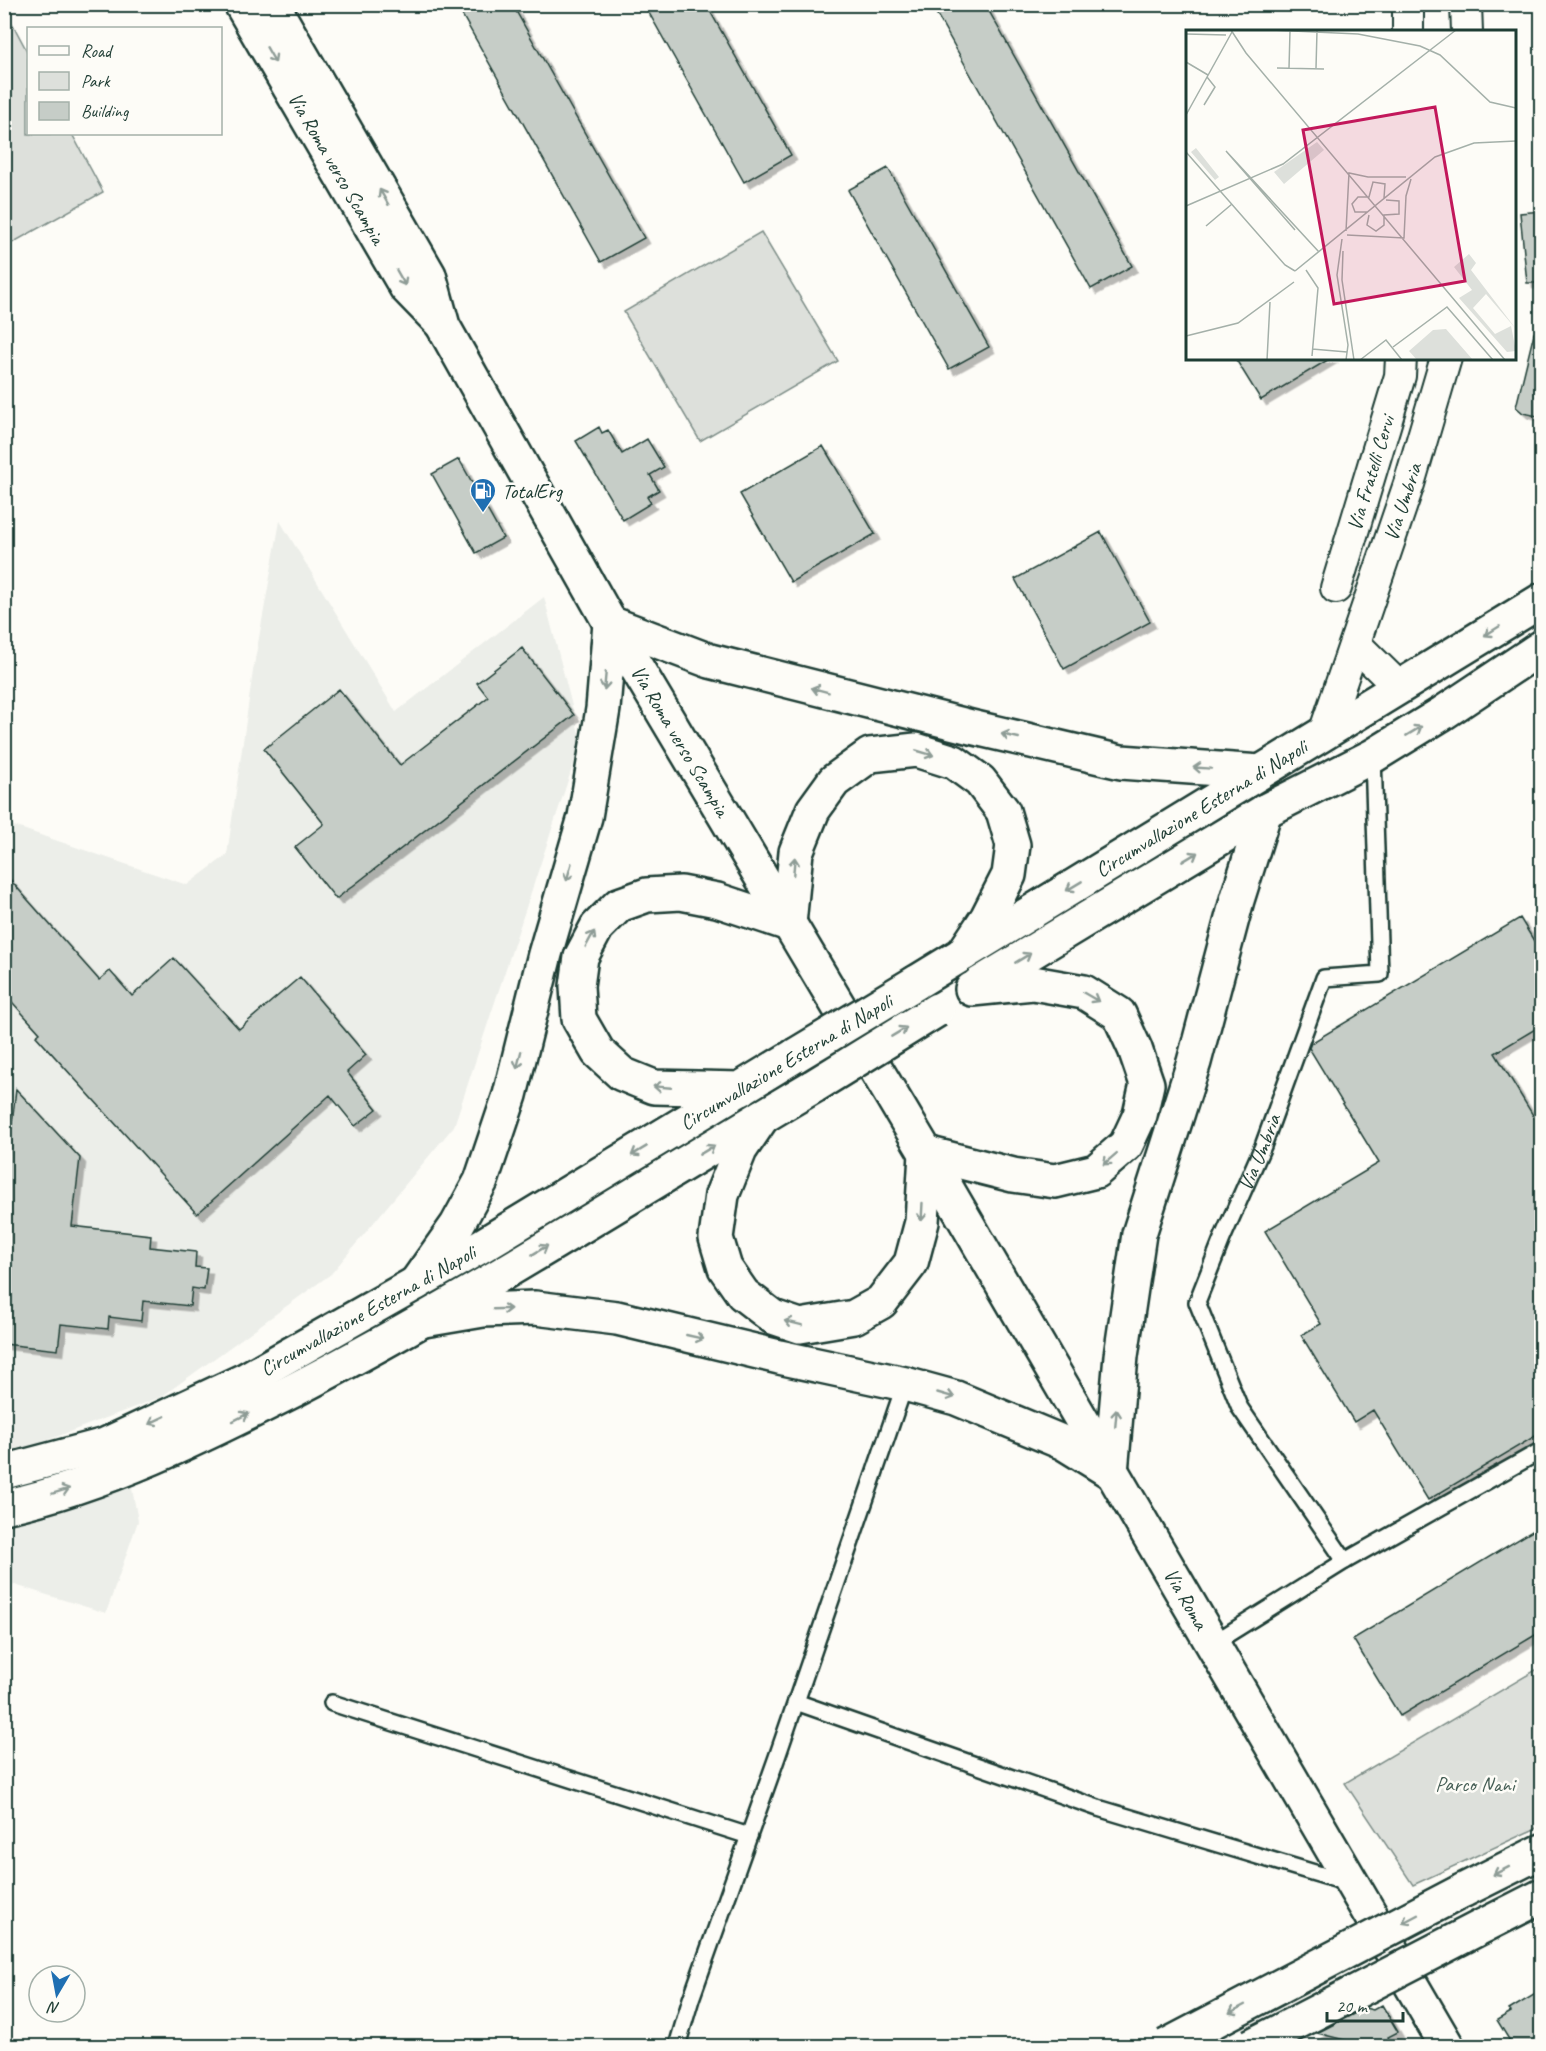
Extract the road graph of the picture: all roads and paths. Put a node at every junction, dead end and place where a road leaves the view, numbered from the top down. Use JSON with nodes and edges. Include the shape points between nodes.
{"nodes":[{"id":1,"x":241,"y":4,"type":"edge"},
{"id":2,"x":272,"y":4,"type":"edge"},
{"id":3,"x":1408,"y":4,"type":"edge"},
{"id":4,"x":1466,"y":4,"type":"edge"},
{"id":5,"x":1408,"y":30,"type":"edge"},
{"id":6,"x":1467,"y":30,"type":"edge"},
{"id":7,"x":443,"y":326,"type":"junction"},
{"id":8,"x":1401,"y":360,"type":"edge"},
{"id":9,"x":1445,"y":360,"type":"edge"},
{"id":10,"x":1336,"y":588,"type":"dead end"},
{"id":11,"x":1542,"y":600,"type":"edge"},
{"id":12,"x":610,"y":623,"type":"junction"},
{"id":13,"x":1355,"y":644,"type":"junction"},
{"id":14,"x":1542,"y":647,"type":"edge"},
{"id":15,"x":1399,"y":687,"type":"junction"},
{"id":16,"x":1324,"y":733,"type":"junction"},
{"id":17,"x":1373,"y":756,"type":"junction"},
{"id":18,"x":1260,"y":772,"type":"junction"},
{"id":19,"x":1265,"y":811,"type":"junction"},
{"id":20,"x":789,"y":924,"type":"junction"},
{"id":21,"x":963,"y":954,"type":"junction"},
{"id":22,"x":972,"y":989,"type":"junction"},
{"id":23,"x":741,"y":1089,"type":"junction"},
{"id":24,"x":763,"y":1116,"type":"junction"},
{"id":25,"x":926,"y":1153,"type":"junction"},
{"id":26,"x":416,"y":1283,"type":"junction"},
{"id":27,"x":424,"y":1320,"type":"junction"},
{"id":28,"x":905,"y":1384,"type":"junction"},
{"id":29,"x":1542,"y":1450,"type":"edge"},
{"id":30,"x":4,"y":1472,"type":"edge"},
{"id":31,"x":1111,"y":1472,"type":"junction"},
{"id":32,"x":4,"y":1507,"type":"edge"},
{"id":33,"x":1345,"y":1561,"type":"junction"},
{"id":34,"x":1212,"y":1644,"type":"junction"},
{"id":35,"x":796,"y":1702,"type":"junction"},
{"id":36,"x":332,"y":1703,"type":"dead end"},
{"id":37,"x":748,"y":1836,"type":"junction"},
{"id":38,"x":1542,"y":1851,"type":"edge"},
{"id":39,"x":1353,"y":1885,"type":"junction"},
{"id":40,"x":1542,"y":1896,"type":"edge"},
{"id":41,"x":677,"y":2046,"type":"edge"},
{"id":42,"x":1166,"y":2046,"type":"edge"},
{"id":43,"x":1251,"y":2046,"type":"edge"},
{"id":44,"x":1447,"y":2046,"type":"edge"}],
"edges":[{"from":1,"to":7,"type":"main road","name":"Via Roma verso Scampia","one_way":true,"via":[[406,287]]},
{"from":7,"to":2,"type":"main road","name":"Via Roma verso Scampia","one_way":true,"via":[[429,275]]},
{"from":3,"to":5,"type":"street"},
{"from":4,"to":6,"type":"street"},
{"from":7,"to":12,"type":"main road","name":"Via Roma verso Scampia"},
{"from":8,"to":10,"type":"street","name":"Via Fratelli Cervi","via":[[1400,376]]},
{"from":9,"to":13,"type":"street","name":"Via Umbria"},
{"from":11,"to":15,"type":"main road","name":"Circumvallazione Esterna di Napoli","one_way":true},
{"from":18,"to":12,"type":"main road","one_way":true,"via":[[1121,762],[710,661]]},
{"from":12,"to":20,"type":"main road","name":"Via Roma verso Scampia"},
{"from":12,"to":26,"type":"main road","one_way":true,"via":[[603,709],[585,817],[510,1095],[481,1181],[457,1225]]},
{"from":13,"to":15,"type":"street"},
{"from":13,"to":16,"type":"street","name":"Via Umbria"},
{"from":17,"to":14,"type":"main road","name":"Circumvallazione Esterna di Napoli","one_way":true},
{"from":15,"to":16,"type":"main road","name":"Circumvallazione Esterna di Napoli"},
{"from":16,"to":18,"type":"main road","name":"Circumvallazione Esterna di Napoli"},
{"from":17,"to":19,"type":"main road","name":"Circumvallazione Esterna di Napoli"},
{"from":17,"to":33,"type":"lane","name":"Via Umbria","via":[[1380,974],[1324,978],[1263,1146],[1197,1302],[1240,1408]]},
{"from":18,"to":21,"type":"main road","name":"Circumvallazione Esterna di Napoli","one_way":true},
{"from":22,"to":19,"type":"main road","name":"Circumvallazione Esterna di Napoli","one_way":true},
{"from":31,"to":19,"type":"main road","one_way":true,"via":[[1121,1356],[1139,1234],[1194,1062]]},
{"from":20,"to":21,"type":"main road","one_way":true,"via":[[795,852],[813,810],[834,781],[870,755],[916,750],[954,762],[980,781],[1003,811],[1013,845],[1009,875]]},
{"from":23,"to":20,"type":"main road","one_way":true,"via":[[654,1088],[622,1074],[598,1052],[579,1019],[577,987],[581,957],[597,927],[619,905],[647,895],[681,893],[717,900]]},
{"from":20,"to":25,"type":"main road","name":"Via Roma verso Scampia"},
{"from":21,"to":23,"type":"main road","name":"Circumvallazione Esterna di Napoli","bridge":true},
{"from":24,"to":22,"type":"main road","name":"Circumvallazione Esterna di Napoli","one_way":true,"bridge":true},
{"from":22,"to":25,"type":"main road","one_way":true,"via":[[1033,983],[1084,992],[1119,1014],[1147,1084],[1140,1115],[1126,1145],[1096,1171],[1055,1181],[1013,1176]]},
{"from":23,"to":26,"type":"main road","name":"Circumvallazione Esterna di Napoli","one_way":true},
{"from":25,"to":24,"type":"main road","one_way":true,"via":[[922,1222],[905,1270],[881,1302],[854,1317],[800,1326],[773,1317],[743,1294],[725,1268],[716,1238],[722,1195],[740,1150]]},
{"from":27,"to":24,"type":"main road","name":"Circumvallazione Esterna di Napoli","one_way":true},
{"from":25,"to":31,"type":"main road","name":"Via Roma"},
{"from":26,"to":30,"type":"main road","name":"Circumvallazione Esterna di Napoli","one_way":true,"via":[[245,1380],[105,1445]]},
{"from":27,"to":28,"type":"main road","one_way":true,"via":[[483,1310],[535,1308],[617,1318]]},
{"from":32,"to":27,"type":"main road","name":"Circumvallazione Esterna di Napoli","one_way":true,"via":[[101,1478],[209,1433]]},
{"from":28,"to":31,"type":"main road","one_way":true,"via":[[956,1398],[1064,1443]]},
{"from":28,"to":35,"type":"lane"},
{"from":29,"to":33,"type":"lane"},
{"from":31,"to":34,"type":"main road","name":"Via Roma"},
{"from":33,"to":34,"type":"lane"},
{"from":34,"to":39,"type":"main road","name":"Via Roma"},
{"from":35,"to":37,"type":"lane"},
{"from":35,"to":39,"type":"lane","via":[[1098,1808]]},
{"from":36,"to":37,"type":"lane"},
{"from":37,"to":41,"type":"lane"},
{"from":38,"to":42,"type":"main road","one_way":true,"bridge":true},
{"from":39,"to":44,"type":"main road","name":"Via Roma"},
{"from":40,"to":43,"type":"main road","bridge":true}]}
